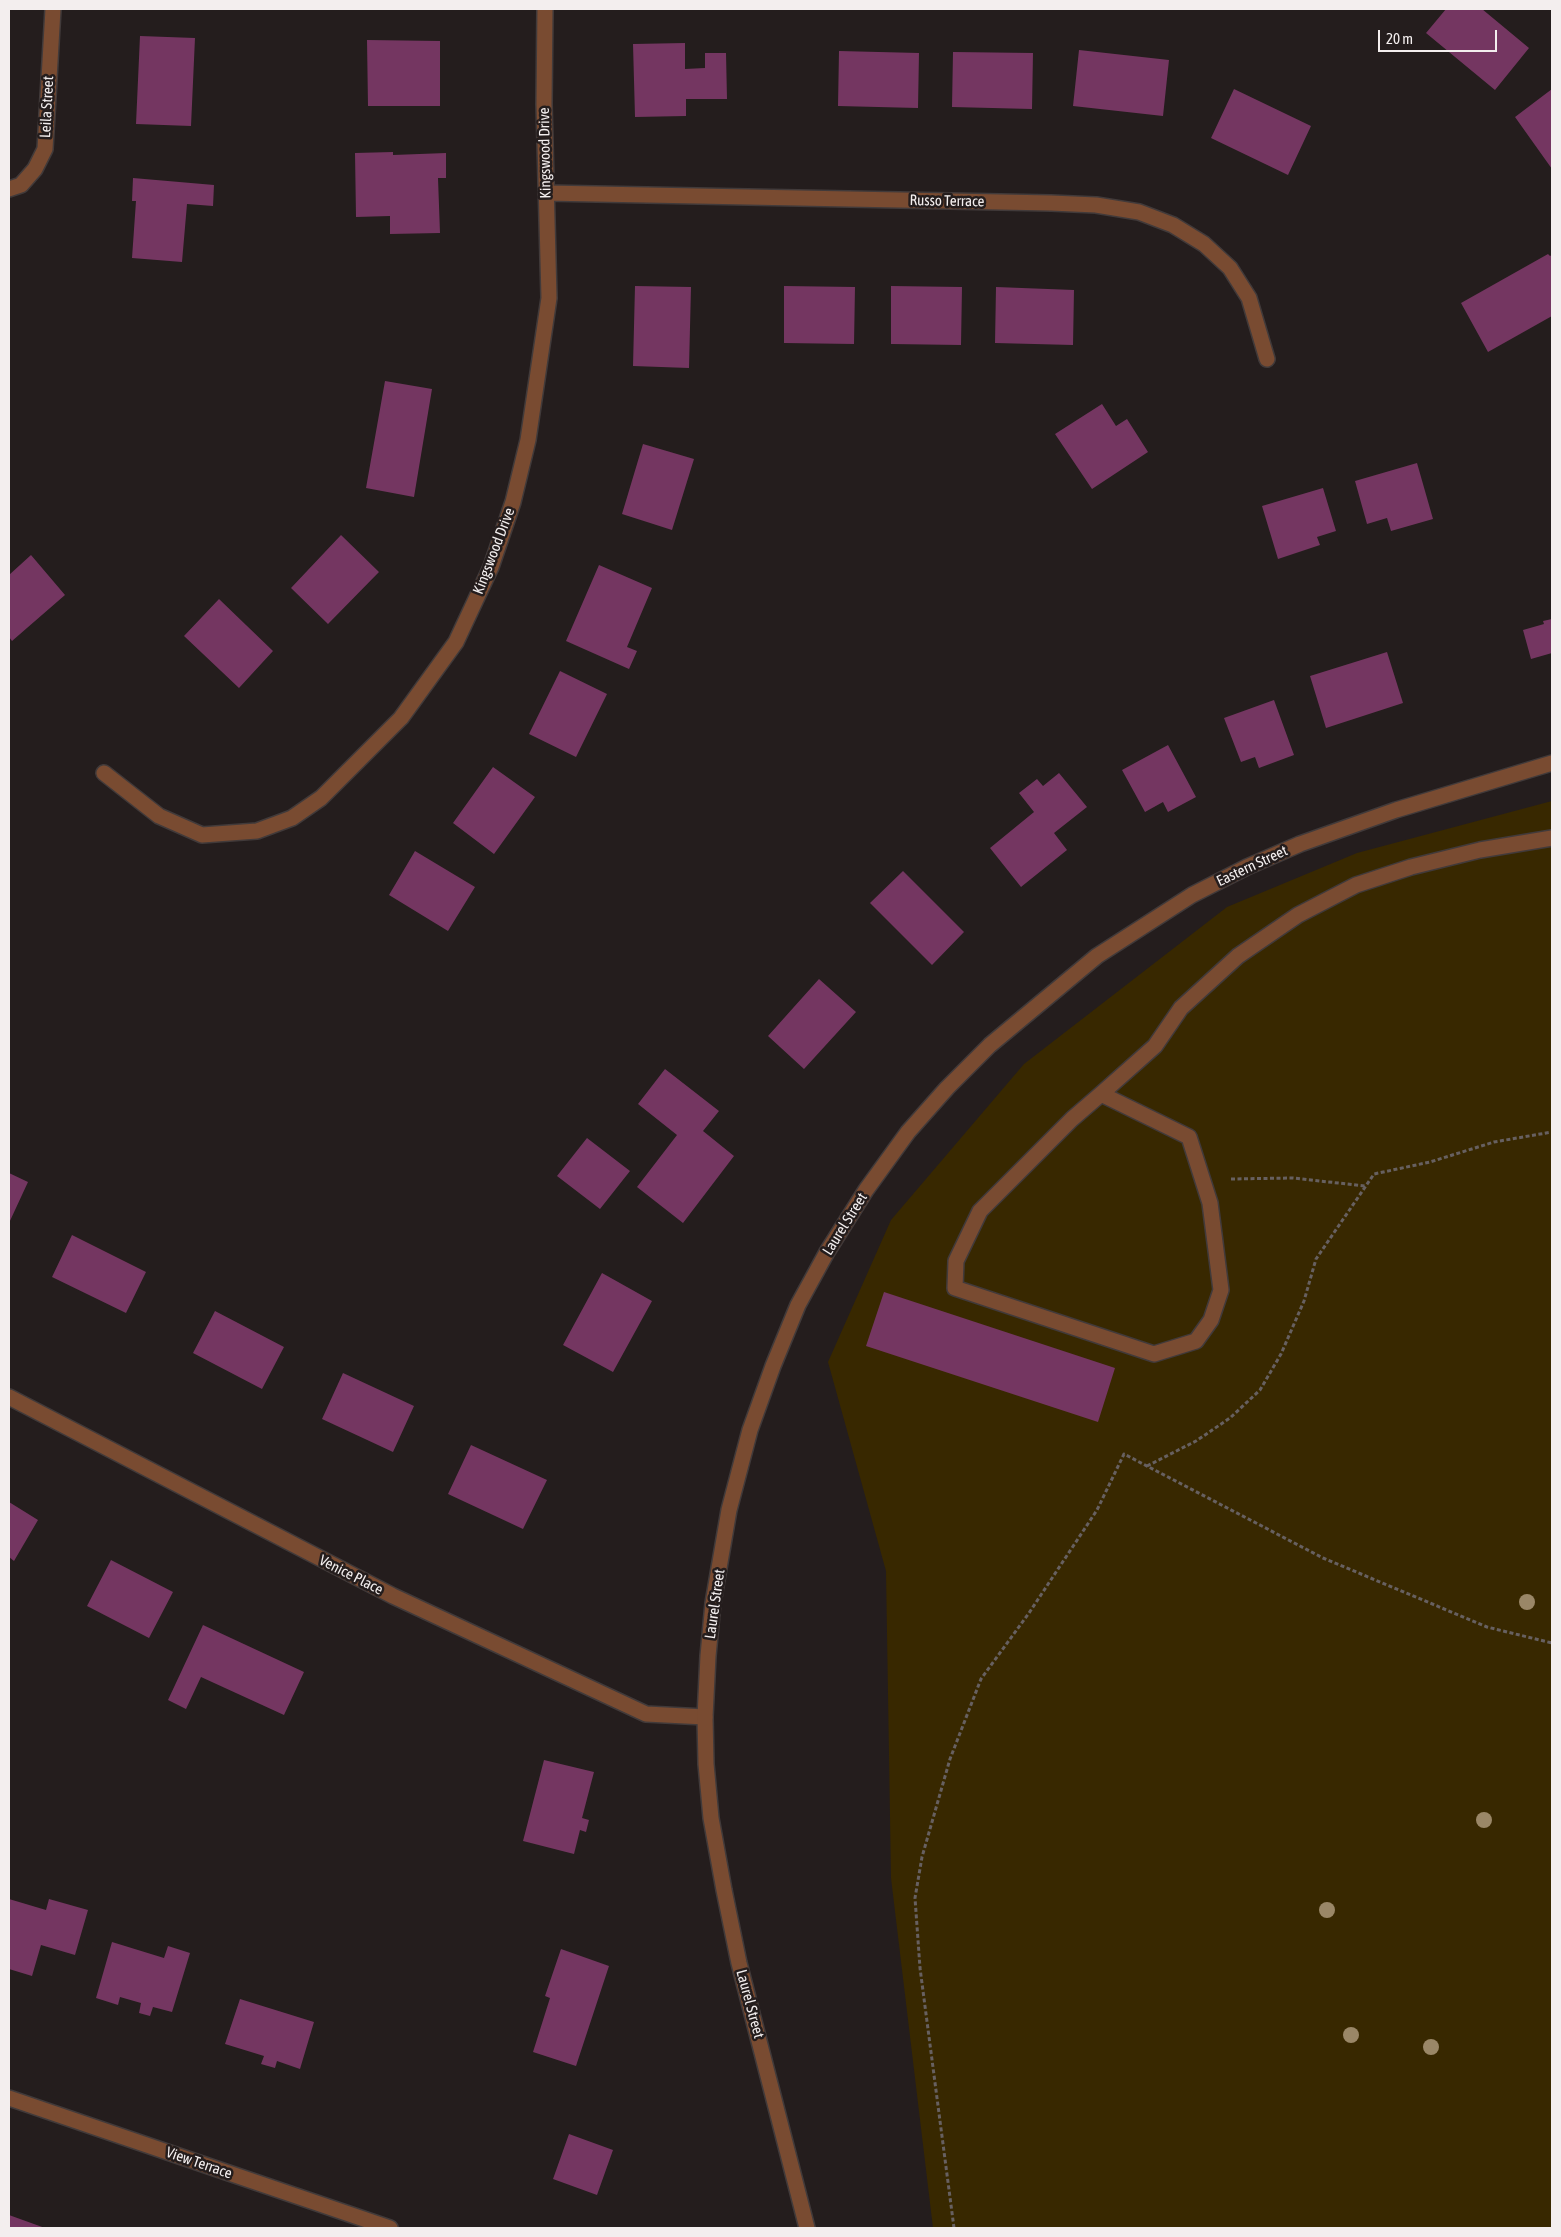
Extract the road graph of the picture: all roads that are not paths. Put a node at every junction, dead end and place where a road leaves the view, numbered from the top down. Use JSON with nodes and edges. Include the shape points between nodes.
{"nodes":[{"id":1,"x":53,"y":9,"type":"edge"},
{"id":2,"x":545,"y":9,"type":"edge"},
{"id":3,"x":9,"y":189,"type":"edge"},
{"id":4,"x":546,"y":193,"type":"junction"},
{"id":5,"x":1267,"y":359,"type":"dead end"},
{"id":6,"x":1552,"y":763,"type":"edge"},
{"id":7,"x":104,"y":773,"type":"dead end"},
{"id":8,"x":1552,"y":838,"type":"edge"},
{"id":9,"x":990,"y":1045,"type":"joint"},
{"id":10,"x":1101,"y":1094,"type":"junction"},
{"id":11,"x":9,"y":1397,"type":"edge"},
{"id":12,"x":705,"y":1717,"type":"junction"},
{"id":13,"x":9,"y":2098,"type":"edge"},
{"id":14,"x":390,"y":2228,"type":"edge"},
{"id":15,"x":807,"y":2228,"type":"edge"}],
"edges":[{"from":1,"to":3,"type":"street","name":"Leila Street","via":[[45,149],[35,169],[21,185]]},
{"from":2,"to":4,"type":"street","name":"Kingswood Drive"},
{"from":4,"to":5,"type":"street","name":"Russo Terrace","via":[[1051,203],[1096,205],[1139,212],[1173,225],[1196,239],[1230,268],[1249,298]]},
{"from":4,"to":7,"type":"street","name":"Kingswood Drive","via":[[549,298],[528,440],[513,502],[491,567],[456,642],[401,718],[321,798],[292,818],[257,831],[202,835],[159,816]]},
{"from":6,"to":9,"type":"street","name":"Eastern Street","via":[[1396,810],[1300,844],[1247,867],[1192,895],[1097,956]]},
{"from":8,"to":10,"type":"street","via":[[1480,850],[1410,867],[1356,885],[1298,915],[1238,956],[1181,1008],[1155,1046]]},
{"from":9,"to":12,"type":"street","name":"Laurel Street","via":[[928,1110],[876,1176],[827,1252],[795,1314],[750,1430],[729,1510],[714,1603]]},
{"from":10,"to":10,"type":"street","via":[[980,1211],[956,1261],[955,1288],[1154,1354],[1196,1341],[1211,1320],[1221,1290],[1210,1203],[1189,1137]]},
{"from":11,"to":12,"type":"street","name":"Venice Place","via":[[393,1596],[637,1710],[646,1714]]},
{"from":12,"to":15,"type":"street","name":"Laurel Street","via":[[711,1818],[724,1890],[739,1963]]},
{"from":13,"to":14,"type":"street","name":"View Terrace"}]}
